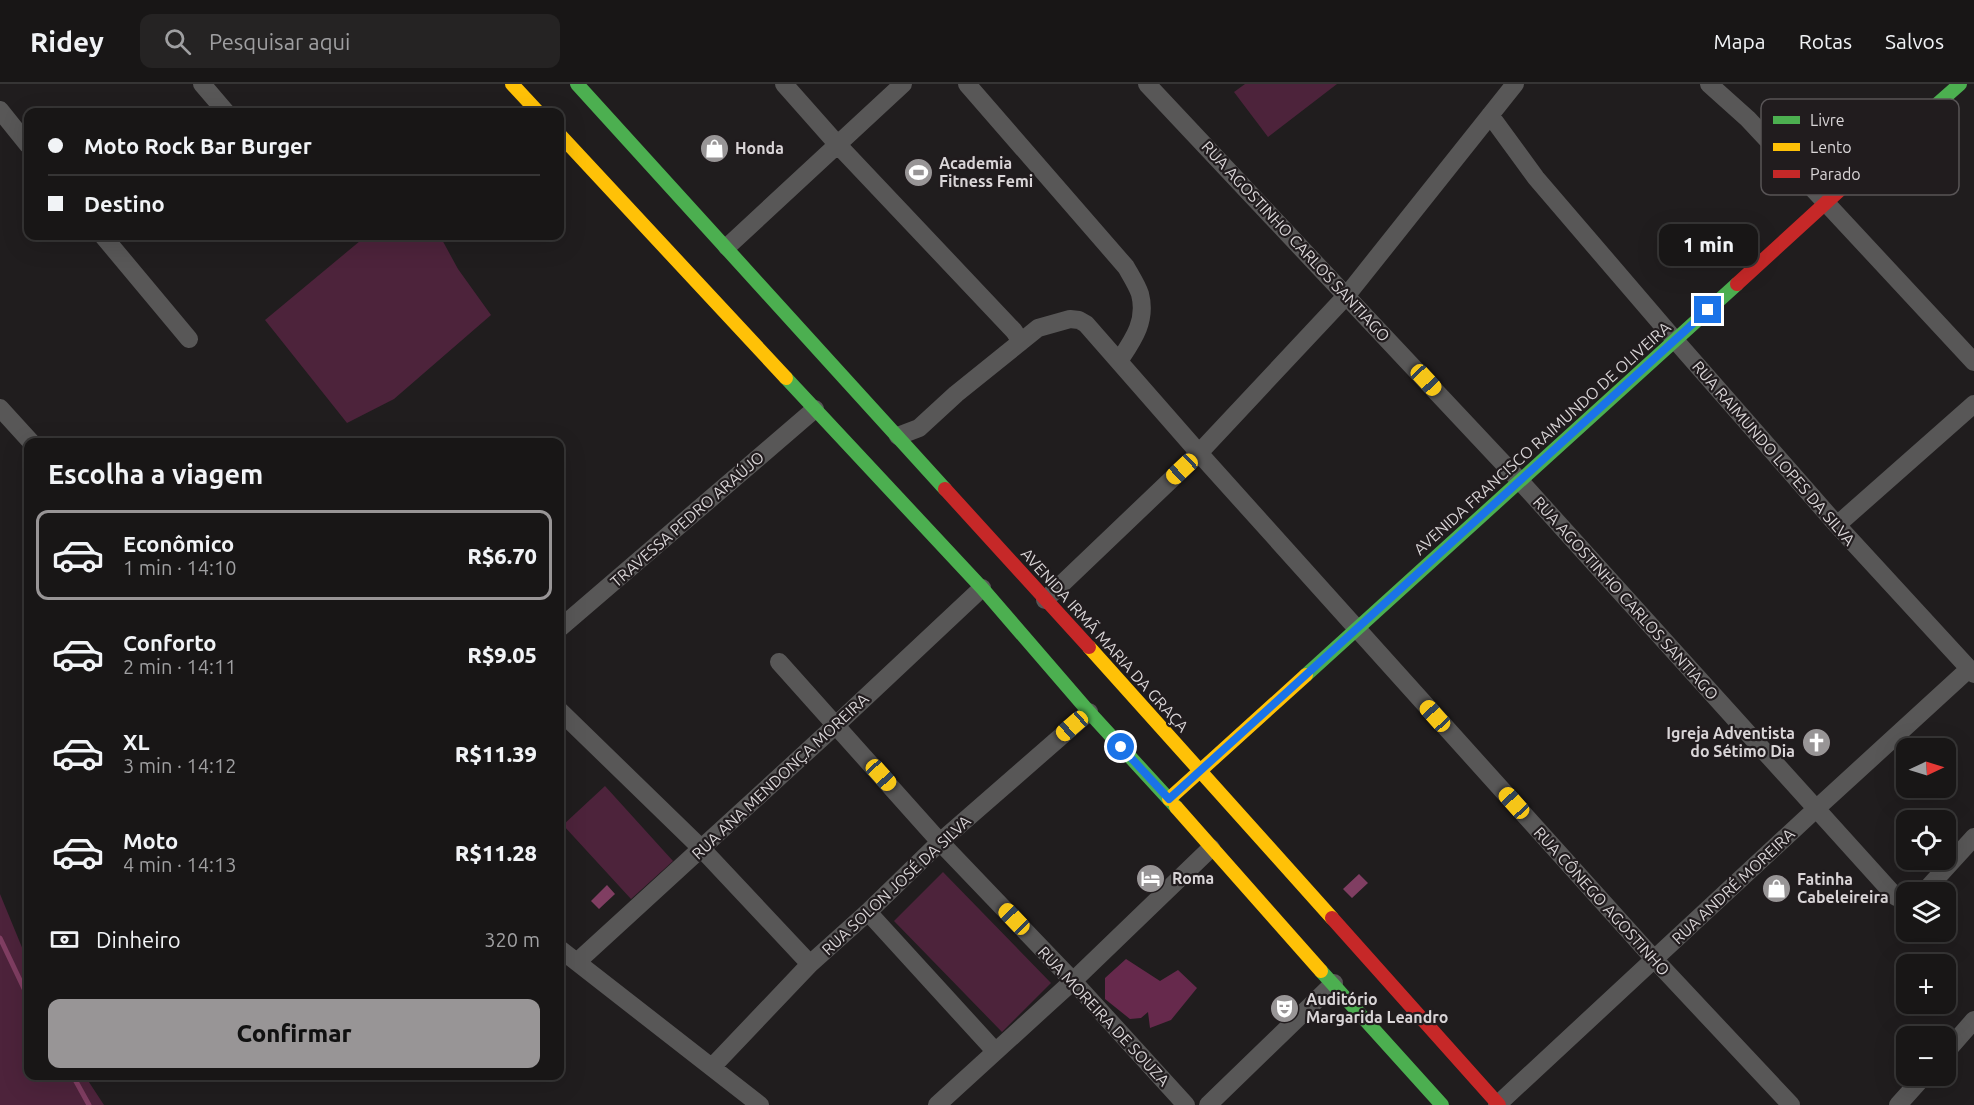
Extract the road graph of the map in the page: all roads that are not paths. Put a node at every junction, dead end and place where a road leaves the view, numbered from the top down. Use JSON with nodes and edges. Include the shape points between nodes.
{"nodes":[{"id":1,"x":202,"y":84,"type":"edge"},
{"id":2,"x":512,"y":84,"type":"edge"},
{"id":3,"x":577,"y":84,"type":"edge"},
{"id":4,"x":784,"y":84,"type":"edge"},
{"id":5,"x":903,"y":84,"type":"edge"},
{"id":6,"x":967,"y":84,"type":"edge"},
{"id":7,"x":1147,"y":84,"type":"edge"},
{"id":8,"x":1515,"y":84,"type":"edge"},
{"id":9,"x":1709,"y":84,"type":"edge"},
{"id":10,"x":1960,"y":84,"type":"edge"},
{"id":11,"x":1943,"y":99,"type":"edge"},
{"id":12,"x":223,"y":108,"type":"edge"},
{"id":13,"x":534,"y":108,"type":"edge"},
{"id":14,"x":0,"y":110,"type":"edge"},
{"id":15,"x":1490,"y":116,"type":"junction"},
{"id":16,"x":1761,"y":132,"type":"edge"},
{"id":17,"x":564,"y":139,"type":"edge"},
{"id":18,"x":24,"y":140,"type":"edge"},
{"id":19,"x":838,"y":145,"type":"junction"},
{"id":20,"x":1819,"y":195,"type":"edge"},
{"id":21,"x":1835,"y":195,"type":"edge"},
{"id":22,"x":1826,"y":203,"type":"junction"},
{"id":23,"x":106,"y":240,"type":"edge"},
{"id":24,"x":727,"y":248,"type":"junction"},
{"id":25,"x":1347,"y":296,"type":"junction"},
{"id":26,"x":189,"y":339,"type":"dead end"},
{"id":27,"x":1675,"y":340,"type":"junction"},
{"id":28,"x":1021,"y":342,"type":"junction"},
{"id":29,"x":1119,"y":361,"type":"junction"},
{"id":30,"x":1974,"y":362,"type":"edge"},
{"id":31,"x":1974,"y":404,"type":"edge"},
{"id":32,"x":0,"y":408,"type":"edge"},
{"id":33,"x":815,"y":409,"type":"junction"},
{"id":34,"x":898,"y":436,"type":"junction"},
{"id":35,"x":27,"y":438,"type":"edge"},
{"id":36,"x":1199,"y":453,"type":"junction"},
{"id":37,"x":1520,"y":481,"type":"junction"},
{"id":38,"x":1837,"y":525,"type":"junction"},
{"id":39,"x":982,"y":588,"type":"junction"},
{"id":40,"x":1045,"y":600,"type":"junction"},
{"id":41,"x":564,"y":625,"type":"edge"},
{"id":42,"x":1357,"y":628,"type":"junction"},
{"id":43,"x":779,"y":662,"type":"dead end"},
{"id":44,"x":1972,"y":672,"type":"edge"},
{"id":45,"x":1089,"y":711,"type":"junction"},
{"id":46,"x":564,"y":715,"type":"edge"},
{"id":47,"x":836,"y":725,"type":"junction"},
{"id":48,"x":1200,"y":769,"type":"junction"},
{"id":49,"x":1169,"y":799,"type":"junction"},
{"id":50,"x":1817,"y":808,"type":"junction"},
{"id":51,"x":1974,"y":837,"type":"edge"},
{"id":52,"x":940,"y":842,"type":"junction"},
{"id":53,"x":1211,"y":848,"type":"junction"},
{"id":54,"x":702,"y":849,"type":"junction"},
{"id":55,"x":1933,"y":882,"type":"edge"},
{"id":56,"x":1896,"y":897,"type":"edge"},
{"id":57,"x":868,"y":912,"type":"junction"},
{"id":58,"x":564,"y":952,"type":"edge"},
{"id":59,"x":1655,"y":960,"type":"junction"},
{"id":60,"x":578,"y":962,"type":"junction"},
{"id":61,"x":810,"y":964,"type":"junction"},
{"id":62,"x":1073,"y":981,"type":"junction"},
{"id":63,"x":1334,"y":983,"type":"junction"},
{"id":64,"x":1974,"y":1020,"type":"edge"},
{"id":65,"x":1956,"y":1041,"type":"edge"},
{"id":66,"x":995,"y":1051,"type":"junction"},
{"id":67,"x":712,"y":1067,"type":"junction"},
{"id":68,"x":1915,"y":1086,"type":"edge"},
{"id":69,"x":760,"y":1105,"type":"edge"},
{"id":70,"x":937,"y":1105,"type":"edge"},
{"id":71,"x":1186,"y":1105,"type":"edge"},
{"id":72,"x":1208,"y":1105,"type":"edge"},
{"id":73,"x":1442,"y":1105,"type":"edge"},
{"id":74,"x":1498,"y":1105,"type":"edge"},
{"id":75,"x":1791,"y":1105,"type":"edge"},
{"id":76,"x":1898,"y":1105,"type":"edge"}],
"edges":[{"from":1,"to":12,"type":"street"},
{"from":2,"to":13,"type":"main road"},
{"from":3,"to":24,"type":"main road","name":"AVENIDA IRMÃ MARIA DA GRAÇA"},
{"from":4,"to":19,"type":"street"},
{"from":5,"to":19,"type":"street"},
{"from":6,"to":29,"type":"street","via":[[1126,267],[1140,294],[1142,314],[1137,335]]},
{"from":7,"to":25,"type":"street","name":"RUA AGOSTINHO CARLOS SANTIAGO"},
{"from":8,"to":15,"type":"street"},
{"from":9,"to":16,"type":"street"},
{"from":10,"to":11,"type":"main road","name":"AVENIDA FRANCISCO RAIMUNDO DE OLIVEIRA"},
{"from":14,"to":18,"type":"street"},
{"from":15,"to":25,"type":"street"},
{"from":15,"to":27,"type":"street","name":"RUA RAIMUNDO LOPES DA SILVA","via":[[1536,178]]},
{"from":17,"to":33,"type":"main road"},
{"from":19,"to":24,"type":"street"},
{"from":19,"to":28,"type":"street"},
{"from":20,"to":22,"type":"street"},
{"from":21,"to":22,"type":"main road","name":"AVENIDA FRANCISCO RAIMUNDO DE OLIVEIRA"},
{"from":22,"to":27,"type":"main road","name":"AVENIDA FRANCISCO RAIMUNDO DE OLIVEIRA"},
{"from":22,"to":30,"type":"street"},
{"from":23,"to":26,"type":"street"},
{"from":24,"to":34,"type":"main road","name":"AVENIDA IRMÃ MARIA DA GRAÇA"},
{"from":25,"to":36,"type":"street"},
{"from":25,"to":37,"type":"street","name":"RUA AGOSTINHO CARLOS SANTIAGO"},
{"from":27,"to":37,"type":"main road","name":"AVENIDA FRANCISCO RAIMUNDO DE OLIVEIRA"},
{"from":27,"to":38,"type":"street","name":"RUA RAIMUNDO LOPES DA SILVA"},
{"from":28,"to":29,"type":"street","name":"RUA CÔNEGO AGOSTINHO","via":[[1038,328],[1063,320],[1079,320]]},
{"from":28,"to":34,"type":"street","via":[[919,428]]},
{"from":29,"to":36,"type":"street","name":"RUA CÔNEGO AGOSTINHO"},
{"from":31,"to":38,"type":"street"},
{"from":32,"to":35,"type":"street"},
{"from":33,"to":39,"type":"main road"},
{"from":33,"to":41,"type":"street","name":"TRAVESSA PEDRO ARAÚJO"},
{"from":34,"to":40,"type":"main road","name":"AVENIDA IRMÃ MARIA DA GRAÇA"},
{"from":36,"to":40,"type":"street"},
{"from":36,"to":42,"type":"street","name":"RUA CÔNEGO AGOSTINHO"},
{"from":37,"to":42,"type":"main road","name":"AVENIDA FRANCISCO RAIMUNDO DE OLIVEIRA"},
{"from":37,"to":50,"type":"street","name":"RUA AGOSTINHO CARLOS SANTIAGO"},
{"from":38,"to":44,"type":"street","name":"RUA RAIMUNDO LOPES DA SILVA"},
{"from":39,"to":45,"type":"main road"},
{"from":39,"to":47,"type":"street","name":"RUA ANA MENDONÇA MOREIRA"},
{"from":40,"to":48,"type":"main road","name":"AVENIDA IRMÃ MARIA DA GRAÇA"},
{"from":42,"to":48,"type":"main road","name":"AVENIDA FRANCISCO RAIMUNDO DE OLIVEIRA"},
{"from":42,"to":59,"type":"street","name":"RUA CÔNEGO AGOSTINHO"},
{"from":43,"to":47,"type":"street","name":"RUA MOREIRA DE SOUZA"},
{"from":44,"to":50,"type":"street","name":"RUA ANDRÉ MOREIRA"},
{"from":45,"to":49,"type":"main road"},
{"from":45,"to":52,"type":"street","name":"RUA SOLON JOSÉ DA SILVA"},
{"from":46,"to":54,"type":"street"},
{"from":47,"to":52,"type":"street","name":"RUA MOREIRA DE SOUZA"},
{"from":47,"to":54,"type":"street","name":"RUA ANA MENDONÇA MOREIRA"},
{"from":48,"to":49,"type":"main road","name":"AVENIDA FRANCISCO RAIMUNDO DE OLIVEIRA"},
{"from":48,"to":74,"type":"main road","name":"AVENIDA IRMÃ MARIA DA GRAÇA"},
{"from":49,"to":53,"type":"main road"},
{"from":50,"to":56,"type":"street","name":"RUA AGOSTINHO CARLOS SANTIAGO"},
{"from":50,"to":59,"type":"street","name":"RUA ANDRÉ MOREIRA"},
{"from":51,"to":55,"type":"street"},
{"from":52,"to":57,"type":"street","name":"RUA SOLON JOSÉ DA SILVA"},
{"from":52,"to":62,"type":"street","name":"RUA MOREIRA DE SOUZA"},
{"from":53,"to":62,"type":"street"},
{"from":53,"to":63,"type":"main road"},
{"from":54,"to":60,"type":"street","name":"RUA ANA MENDONÇA MOREIRA"},
{"from":54,"to":61,"type":"street"},
{"from":57,"to":61,"type":"street","name":"RUA SOLON JOSÉ DA SILVA"},
{"from":57,"to":66,"type":"street"},
{"from":58,"to":60,"type":"street"},
{"from":59,"to":74,"type":"street","name":"RUA ANDRÉ MOREIRA"},
{"from":59,"to":75,"type":"street","name":"RUA CÔNEGO AGOSTINHO"},
{"from":60,"to":67,"type":"street"},
{"from":61,"to":67,"type":"street","name":"RUA SOLON JOSÉ DA SILVA"},
{"from":62,"to":66,"type":"street"},
{"from":62,"to":71,"type":"street","name":"RUA MOREIRA DE SOUZA"},
{"from":63,"to":72,"type":"street"},
{"from":63,"to":73,"type":"main road"},
{"from":64,"to":65,"type":"street"},
{"from":66,"to":70,"type":"street"},
{"from":67,"to":69,"type":"street"},
{"from":68,"to":76,"type":"street"}]}
